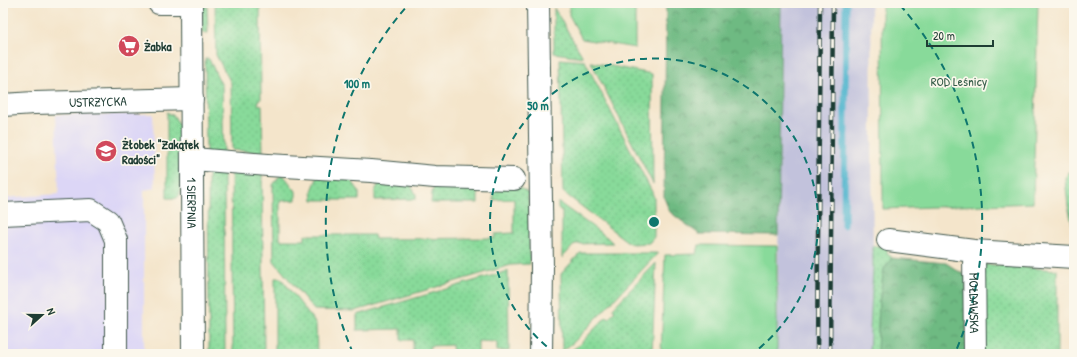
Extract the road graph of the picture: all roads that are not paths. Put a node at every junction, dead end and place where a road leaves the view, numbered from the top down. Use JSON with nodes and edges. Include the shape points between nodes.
{"nodes":[{"id":1,"x":159,"y":3,"type":"edge"},
{"id":2,"x":180,"y":3,"type":"edge"},
{"id":3,"x":191,"y":3,"type":"edge"},
{"id":4,"x":538,"y":3,"type":"edge"},
{"id":5,"x":192,"y":99,"type":"junction"},
{"id":6,"x":3,"y":105,"type":"edge"},
{"id":7,"x":192,"y":159,"type":"junction"},
{"id":8,"x":514,"y":179,"type":"dead end"},
{"id":9,"x":3,"y":214,"type":"edge"},
{"id":10,"x":888,"y":240,"type":"dead end"},
{"id":11,"x":974,"y":251,"type":"junction"},
{"id":12,"x":1074,"y":257,"type":"edge"},
{"id":13,"x":116,"y":354,"type":"edge"},
{"id":14,"x":193,"y":354,"type":"edge"},
{"id":15,"x":541,"y":354,"type":"edge"},
{"id":16,"x":975,"y":354,"type":"edge"}],
"edges":[{"from":1,"to":2,"type":"street"},
{"from":3,"to":5,"type":"street","name":"1 SIERPNIA"},
{"from":4,"to":15,"type":"street"},
{"from":5,"to":6,"type":"street","name":"USTRZYCKA"},
{"from":5,"to":7,"type":"street","name":"1 SIERPNIA"},
{"from":7,"to":8,"type":"street","via":[[435,177]]},
{"from":7,"to":14,"type":"street","name":"1 SIERPNIA"},
{"from":9,"to":13,"type":"street","via":[[91,210],[108,221],[116,240]]},
{"from":10,"to":11,"type":"street"},
{"from":11,"to":12,"type":"street"},
{"from":11,"to":16,"type":"street","name":"MOŁDAWSKA"}]}
